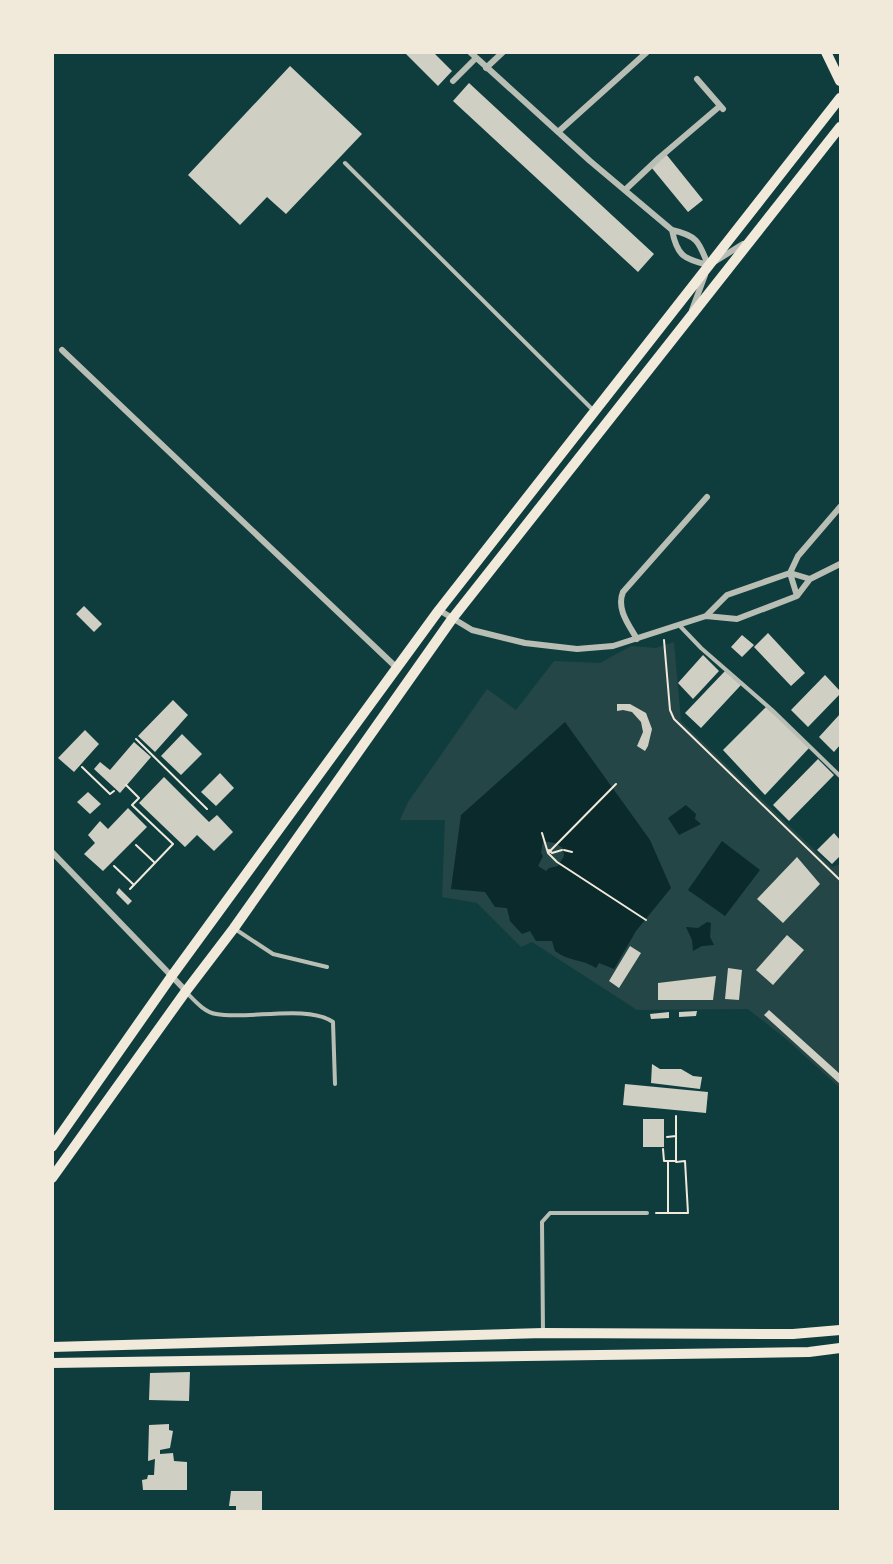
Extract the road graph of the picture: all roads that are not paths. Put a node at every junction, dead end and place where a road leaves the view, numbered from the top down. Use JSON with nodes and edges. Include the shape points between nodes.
{"nodes":[{"id":1,"x":471,"y":52,"type":"edge"},
{"id":2,"x":504,"y":52,"type":"edge"},
{"id":3,"x":647,"y":52,"type":"edge"},
{"id":4,"x":826,"y":52,"type":"edge"},
{"id":5,"x":476,"y":58,"type":"junction"},
{"id":6,"x":486,"y":68,"type":"junction"},
{"id":7,"x":697,"y":79,"type":"dead end"},
{"id":8,"x":453,"y":81,"type":"dead end"},
{"id":9,"x":840,"y":81,"type":"edge"},
{"id":10,"x":840,"y":98,"type":"edge"},
{"id":11,"x":840,"y":127,"type":"edge"},
{"id":12,"x":558,"y":132,"type":"junction"},
{"id":13,"x":345,"y":163,"type":"dead end"},
{"id":14,"x":625,"y":190,"type":"junction"},
{"id":15,"x":672,"y":230,"type":"junction"},
{"id":16,"x":753,"y":236,"type":"junction"},
{"id":17,"x":708,"y":265,"type":"junction"},
{"id":18,"x":687,"y":318,"type":"junction"},
{"id":19,"x":62,"y":350,"type":"dead end"},
{"id":20,"x":595,"y":411,"type":"junction"},
{"id":21,"x":707,"y":497,"type":"dead end"},
{"id":22,"x":840,"y":507,"type":"edge"},
{"id":23,"x":840,"y":564,"type":"edge"},
{"id":24,"x":789,"y":573,"type":"junction"},
{"id":25,"x":810,"y":579,"type":"junction"},
{"id":26,"x":796,"y":597,"type":"junction"},
{"id":27,"x":439,"y":610,"type":"junction"},
{"id":28,"x":706,"y":616,"type":"junction"},
{"id":29,"x":452,"y":619,"type":"junction"},
{"id":30,"x":679,"y":625,"type":"junction"},
{"id":31,"x":637,"y":639,"type":"junction"},
{"id":32,"x":397,"y":668,"type":"junction"},
{"id":33,"x":840,"y":776,"type":"edge"},
{"id":34,"x":52,"y":852,"type":"edge"},
{"id":35,"x":234,"y":928,"type":"junction"},
{"id":36,"x":327,"y":967,"type":"dead end"},
{"id":37,"x":171,"y":976,"type":"junction"},
{"id":38,"x":186,"y":991,"type":"junction"},
{"id":39,"x":335,"y":1084,"type":"dead end"},
{"id":40,"x":52,"y":1146,"type":"edge"},
{"id":41,"x":52,"y":1178,"type":"edge"},
{"id":42,"x":647,"y":1213,"type":"road end"},
{"id":43,"x":840,"y":1330,"type":"edge"},
{"id":44,"x":543,"y":1333,"type":"junction"},
{"id":45,"x":373,"y":1339,"type":"junction"},
{"id":46,"x":52,"y":1347,"type":"edge"},
{"id":47,"x":91,"y":1347,"type":"junction"},
{"id":48,"x":840,"y":1348,"type":"edge"},
{"id":49,"x":373,"y":1358,"type":"junction"},
{"id":50,"x":52,"y":1363,"type":"edge"},
{"id":51,"x":91,"y":1363,"type":"junction"}],
"edges":[{"from":1,"to":5,"type":"street"},
{"from":2,"to":6,"type":"street"},
{"from":3,"to":12,"type":"street"},
{"from":4,"to":9,"type":"main road"},
{"from":5,"to":6,"type":"street"},
{"from":5,"to":8,"type":"street"},
{"from":6,"to":12,"type":"street"},
{"from":7,"to":14,"type":"street","via":[[722,107]]},
{"from":10,"to":17,"type":"main road"},
{"from":11,"to":16,"type":"main road"},
{"from":12,"to":14,"type":"street"},
{"from":13,"to":20,"type":"lane"},
{"from":14,"to":15,"type":"street"},
{"from":15,"to":17,"type":"street","via":[[689,234],[700,243]]},
{"from":15,"to":17,"type":"street","via":[[675,248],[687,260]]},
{"from":16,"to":17,"type":"street"},
{"from":16,"to":18,"type":"main road"},
{"from":17,"to":18,"type":"street"},
{"from":17,"to":20,"type":"main road"},
{"from":18,"to":29,"type":"main road"},
{"from":19,"to":32,"type":"street"},
{"from":20,"to":27,"type":"main road"},
{"from":21,"to":31,"type":"street","via":[[623,592],[621,607]]},
{"from":22,"to":24,"type":"street","via":[[798,556]]},
{"from":23,"to":25,"type":"street"},
{"from":24,"to":25,"type":"street"},
{"from":24,"to":26,"type":"street"},
{"from":24,"to":28,"type":"street","via":[[727,595]]},
{"from":25,"to":26,"type":"street"},
{"from":26,"to":28,"type":"street","via":[[737,619]]},
{"from":27,"to":29,"type":"street"},
{"from":27,"to":32,"type":"main road"},
{"from":28,"to":30,"type":"street"},
{"from":29,"to":31,"type":"street","via":[[489,635],[577,649]]},
{"from":29,"to":35,"type":"main road"},
{"from":30,"to":31,"type":"street"},
{"from":30,"to":33,"type":"lane"},
{"from":32,"to":37,"type":"main road"},
{"from":34,"to":37,"type":"street"},
{"from":35,"to":36,"type":"lane","via":[[273,954]]},
{"from":35,"to":38,"type":"main road"},
{"from":37,"to":38,"type":"street"},
{"from":37,"to":40,"type":"main road"},
{"from":38,"to":39,"type":"lane","via":[[200,1006],[215,1014],[326,1017],[333,1022]]},
{"from":38,"to":41,"type":"main road"},
{"from":42,"to":44,"type":"lane","via":[[550,1213],[542,1222]]},
{"from":43,"to":44,"type":"main road","via":[[793,1334]]},
{"from":44,"to":45,"type":"main road"},
{"from":45,"to":47,"type":"main road"},
{"from":45,"to":49,"type":"main road"},
{"from":46,"to":47,"type":"main road"},
{"from":47,"to":51,"type":"main road"},
{"from":48,"to":49,"type":"main road","via":[[809,1352]]},
{"from":49,"to":51,"type":"main road"},
{"from":50,"to":51,"type":"main road"}]}
